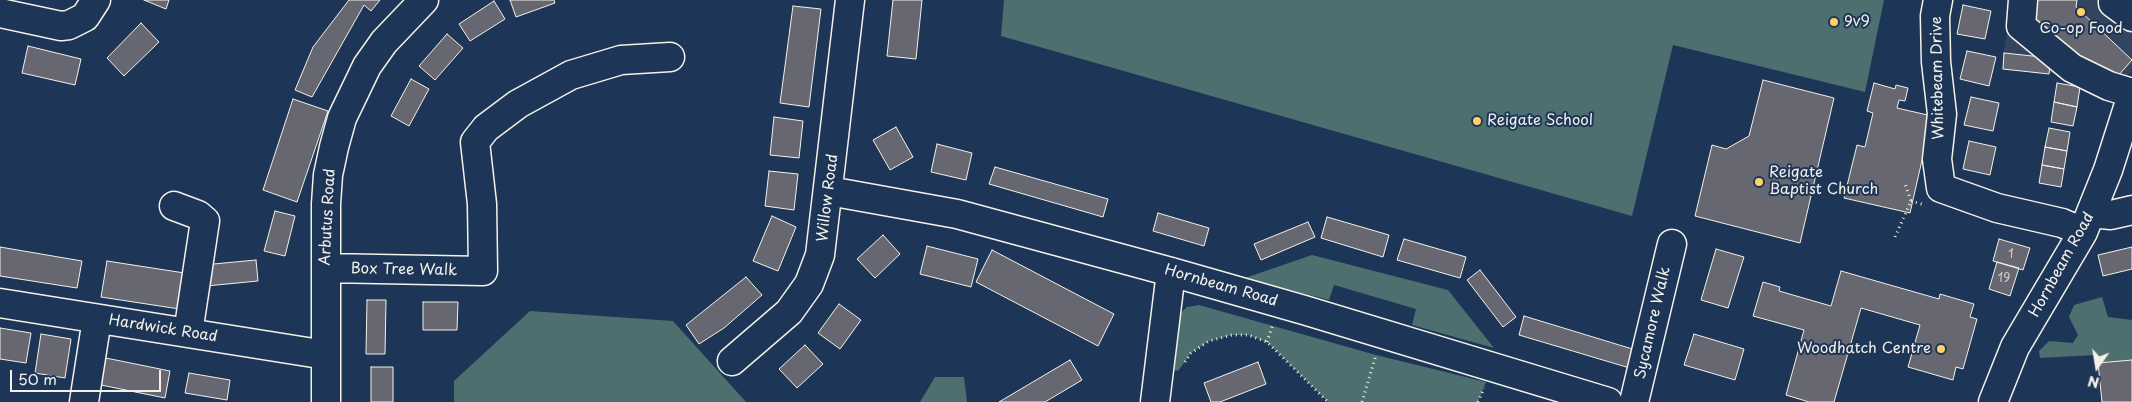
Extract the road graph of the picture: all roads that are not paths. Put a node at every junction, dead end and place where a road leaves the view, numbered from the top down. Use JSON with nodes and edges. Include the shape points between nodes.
{"nodes":[{"id":1,"x":96,"y":0,"type":"edge"},
{"id":2,"x":424,"y":0,"type":"edge"},
{"id":3,"x":850,"y":0,"type":"edge"},
{"id":4,"x":1938,"y":0,"type":"edge"},
{"id":5,"x":2023,"y":0,"type":"edge"},
{"id":6,"x":2113,"y":0,"type":"edge"},
{"id":7,"x":0,"y":13,"type":"edge"},
{"id":8,"x":2132,"y":18,"type":"edge"},
{"id":9,"x":670,"y":57,"type":"dead end"},
{"id":10,"x":2132,"y":94,"type":"edge"},
{"id":11,"x":829,"y":190,"type":"junction"},
{"id":12,"x":174,"y":206,"type":"dead end"},
{"id":13,"x":2132,"y":210,"type":"edge"},
{"id":14,"x":2087,"y":223,"type":"junction"},
{"id":15,"x":1672,"y":244,"type":"dead end"},
{"id":16,"x":326,"y":268,"type":"junction"},
{"id":17,"x":1171,"y":272,"type":"junction"},
{"id":18,"x":0,"y":303,"type":"edge"},
{"id":19,"x":97,"y":319,"type":"junction"},
{"id":20,"x":188,"y":333,"type":"junction"},
{"id":21,"x":326,"y":355,"type":"junction"},
{"id":22,"x":732,"y":361,"type":"dead end"},
{"id":23,"x":84,"y":402,"type":"edge"},
{"id":24,"x":326,"y":402,"type":"edge"},
{"id":25,"x":1155,"y":402,"type":"edge"},
{"id":26,"x":1608,"y":402,"type":"edge"},
{"id":27,"x":1634,"y":402,"type":"edge"},
{"id":28,"x":1993,"y":402,"type":"edge"}],
"edges":[{"from":1,"to":7,"type":"street","via":[[85,17],[70,25],[61,26]]},
{"from":2,"to":16,"type":"street","name":"Arbutus Road","via":[[384,42],[367,66],[342,118],[328,175]]},
{"from":3,"to":11,"type":"street","name":"Willow Road"},
{"from":4,"to":14,"type":"street","name":"Whitebeam Drive","via":[[1936,62],[1942,114],[1937,159],[1941,188],[1972,200],[2062,223]]},
{"from":5,"to":10,"type":"street","via":[[2021,26],[2072,68]]},
{"from":6,"to":8,"type":"street"},
{"from":9,"to":16,"type":"street","name":"Box Tree Walk","via":[[622,60],[571,75],[518,104],[486,128],[475,142],[482,204],[483,271]]},
{"from":10,"to":14,"type":"street","name":"Hornbeam Road"},
{"from":11,"to":17,"type":"street","name":"Hornbeam Road","via":[[956,214]]},
{"from":11,"to":22,"type":"street","name":"Willow Road","via":[[820,256],[809,284],[790,312]]},
{"from":12,"to":20,"type":"street","via":[[205,221]]},
{"from":13,"to":14,"type":"street"},
{"from":14,"to":28,"type":"street","name":"Hornbeam Road","via":[[2015,347]]},
{"from":15,"to":27,"type":"street","name":"Sycamore Walk"},
{"from":16,"to":21,"type":"street","name":"Arbutus Road"},
{"from":17,"to":25,"type":"street"},
{"from":17,"to":26,"type":"street","name":"Hornbeam Road"},
{"from":18,"to":19,"type":"street","name":"Hardwick Road"},
{"from":19,"to":20,"type":"street","name":"Hardwick Road"},
{"from":19,"to":23,"type":"street"},
{"from":20,"to":21,"type":"street","name":"Hardwick Road"},
{"from":21,"to":24,"type":"street","name":"Arbutus Road"}]}
